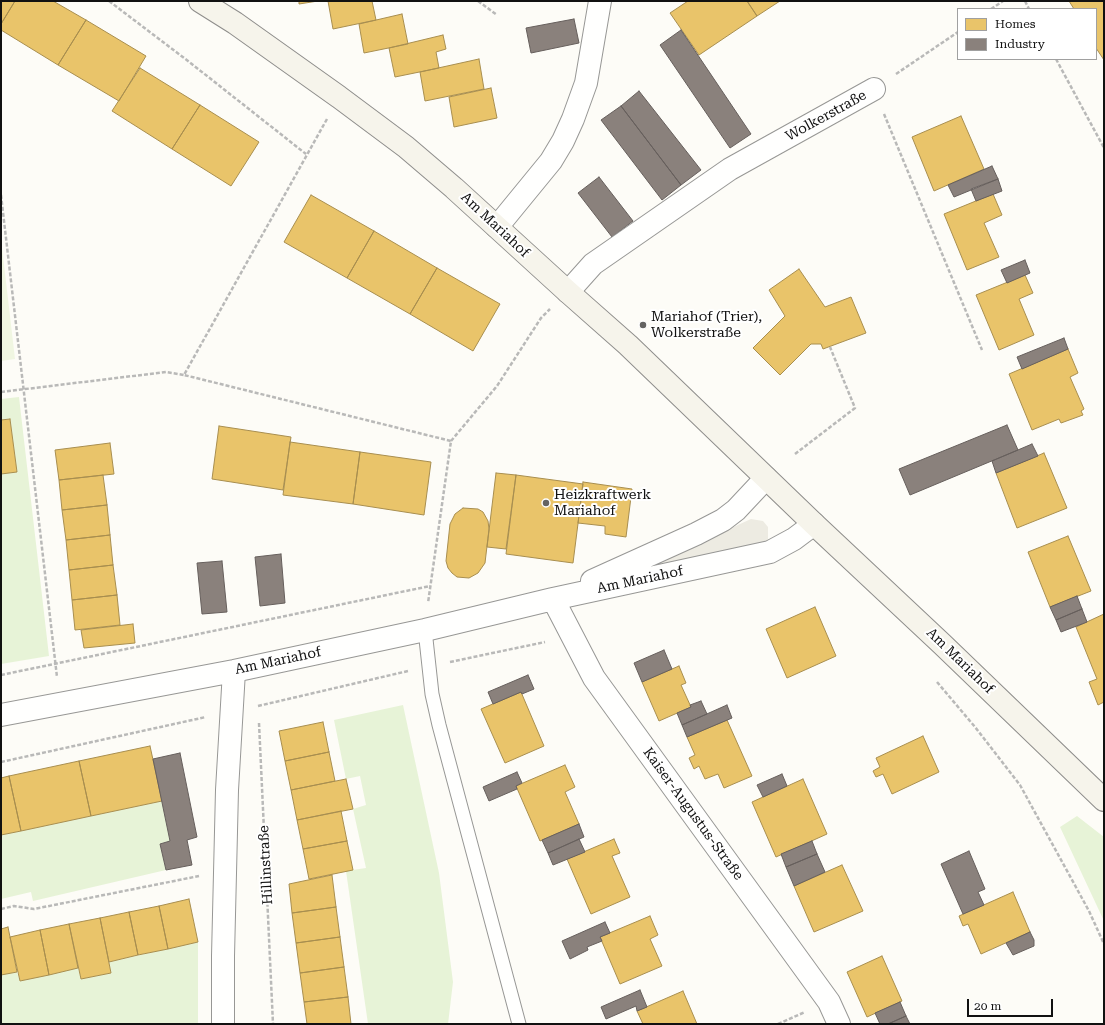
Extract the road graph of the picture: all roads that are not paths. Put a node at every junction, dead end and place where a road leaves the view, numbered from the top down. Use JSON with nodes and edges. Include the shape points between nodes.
{"nodes":[{"id":1,"x":200,"y":1,"type":"edge"},
{"id":2,"x":600,"y":1,"type":"edge"},
{"id":3,"x":874,"y":89,"type":"road end"},
{"id":4,"x":497,"y":227,"type":"junction"},
{"id":5,"x":568,"y":292,"type":"junction"},
{"id":6,"x":766,"y":478,"type":"junction"},
{"id":7,"x":814,"y":524,"type":"junction"},
{"id":8,"x":553,"y":599,"type":"junction"},
{"id":9,"x":425,"y":630,"type":"junction"},
{"id":10,"x":234,"y":671,"type":"junction"},
{"id":11,"x":1,"y":715,"type":"edge"},
{"id":12,"x":1104,"y":800,"type":"edge"},
{"id":13,"x":223,"y":1024,"type":"edge"},
{"id":14,"x":519,"y":1024,"type":"edge"},
{"id":15,"x":840,"y":1024,"type":"edge"}],
"edges":[{"from":1,"to":4,"type":"street","name":"Am Mariahof","via":[[242,27],[339,96],[406,147]]},
{"from":2,"to":4,"type":"street","via":[[586,83],[563,140],[551,161]]},
{"from":3,"to":5,"type":"street","name":"Wolkerstraße","via":[[730,169],[594,264]]},
{"from":4,"to":5,"type":"street","name":"Am Mariahof"},
{"from":5,"to":6,"type":"street","name":"Am Mariahof","via":[[628,345]]},
{"from":6,"to":7,"type":"street","name":"Am Mariahof"},
{"from":6,"to":8,"type":"street","name":"Am Mariahof","via":[[724,520]]},
{"from":7,"to":8,"type":"street","name":"Am Mariahof","via":[[770,552]]},
{"from":7,"to":12,"type":"street","name":"Am Mariahof"},
{"from":8,"to":9,"type":"street","name":"Am Mariahof"},
{"from":8,"to":15,"type":"street","name":"Kaiser-Augustus-Straße","via":[[594,678],[829,1002]]},
{"from":9,"to":10,"type":"street","name":"Am Mariahof"},
{"from":9,"to":14,"type":"lane","via":[[432,694],[439,725]]},
{"from":10,"to":11,"type":"street","name":"Am Mariahof"},
{"from":10,"to":13,"type":"street","via":[[226,790]]}]}
